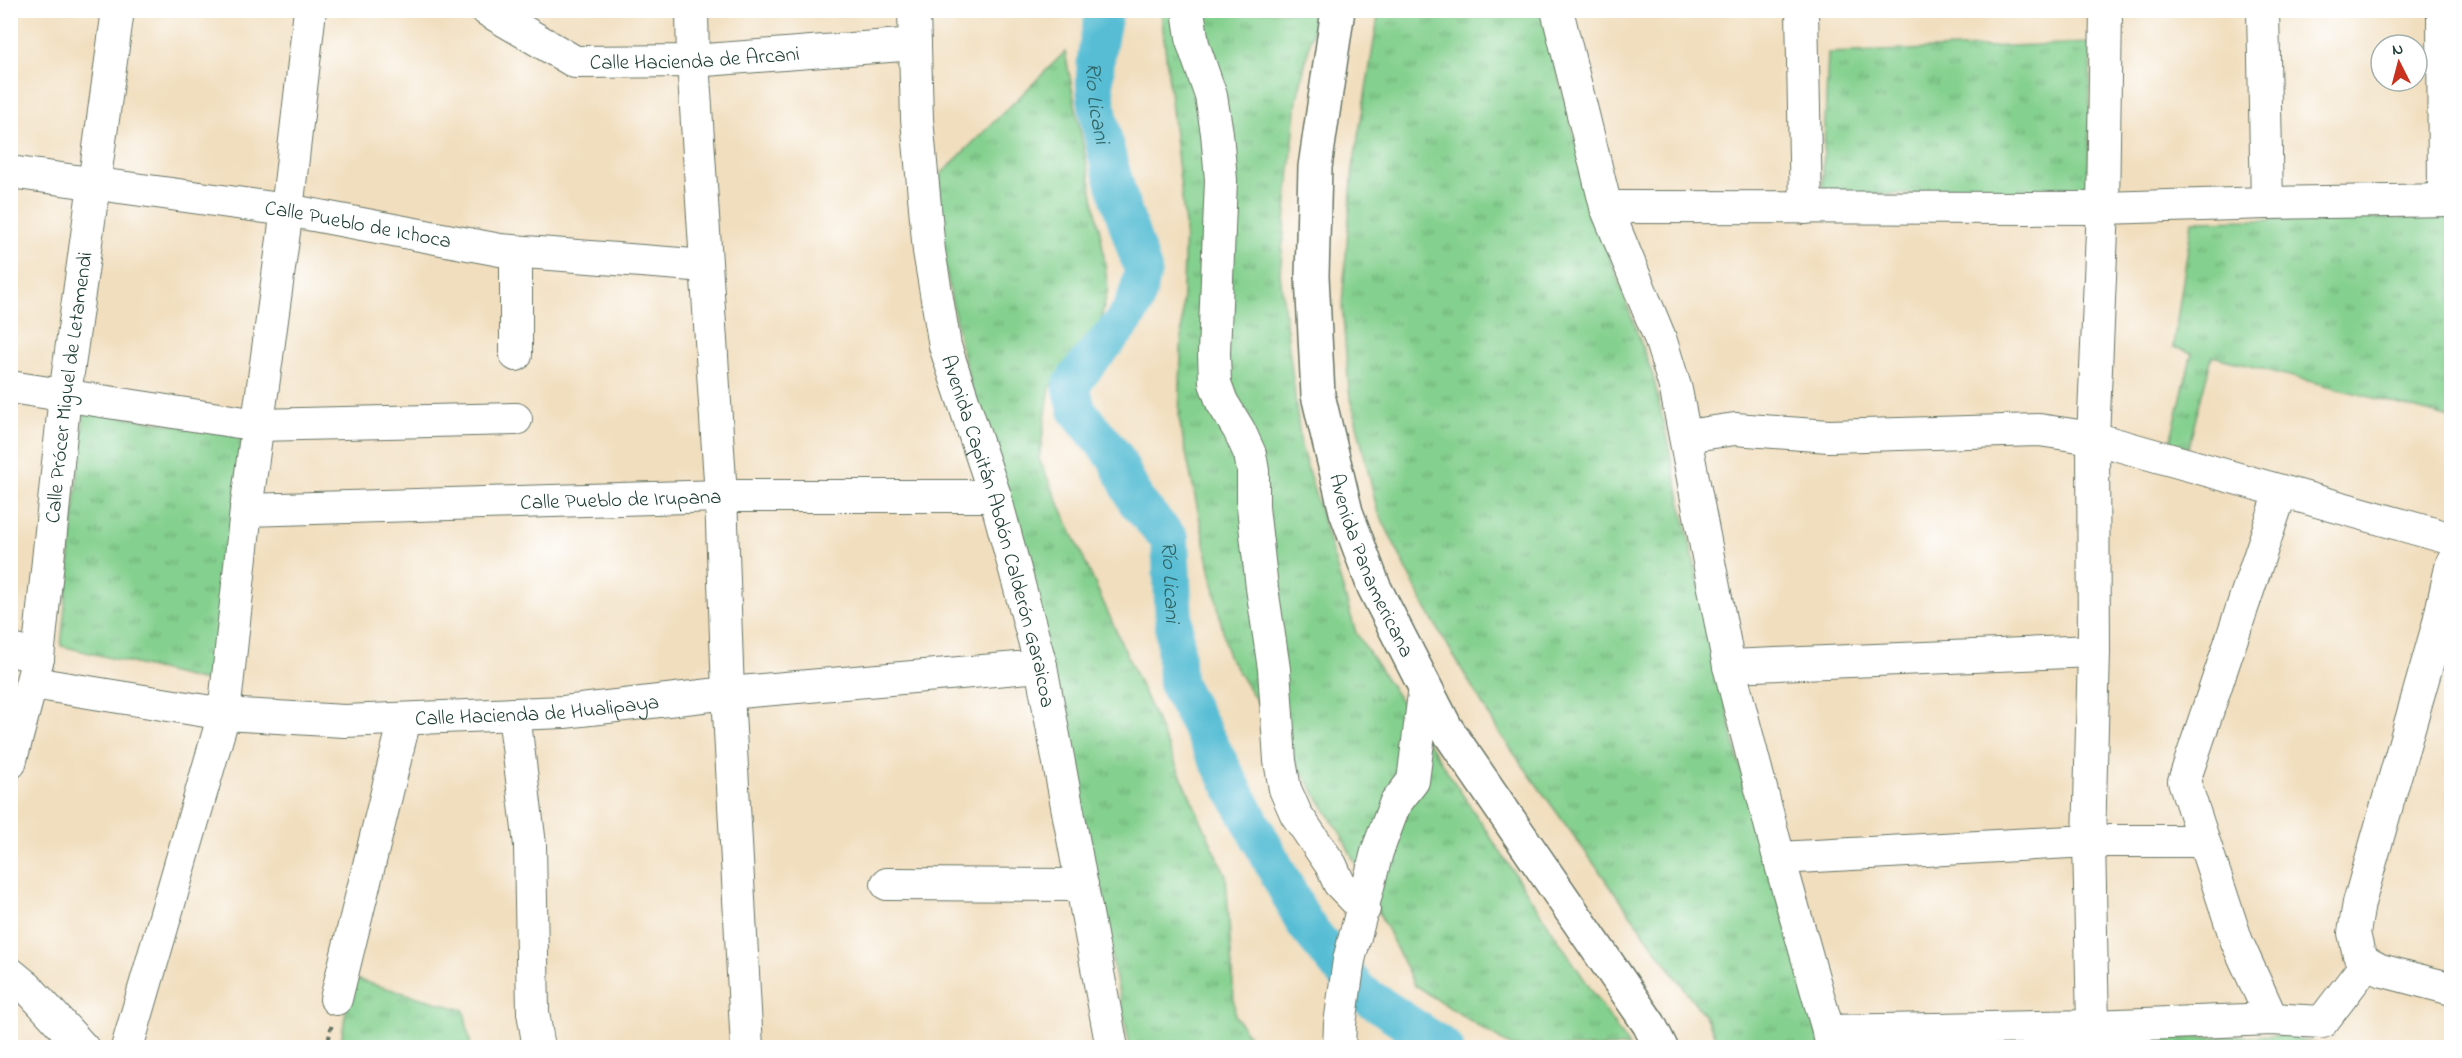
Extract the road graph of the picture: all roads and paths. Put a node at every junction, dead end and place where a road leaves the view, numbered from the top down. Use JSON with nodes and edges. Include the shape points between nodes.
{"nodes":[{"id":1,"x":118,"y":10,"type":"edge"},
{"id":2,"x":310,"y":10,"type":"edge"},
{"id":3,"x":487,"y":10,"type":"edge"},
{"id":4,"x":692,"y":10,"type":"edge"},
{"id":5,"x":914,"y":10,"type":"edge"},
{"id":6,"x":1188,"y":10,"type":"edge"},
{"id":7,"x":1338,"y":10,"type":"edge"},
{"id":8,"x":1557,"y":10,"type":"edge"},
{"id":9,"x":1802,"y":10,"type":"edge"},
{"id":10,"x":2106,"y":10,"type":"edge"},
{"id":11,"x":2263,"y":10,"type":"edge"},
{"id":12,"x":2443,"y":10,"type":"edge"},
{"id":13,"x":915,"y":44,"type":"junction"},
{"id":14,"x":693,"y":61,"type":"junction"},
{"id":15,"x":10,"y":172,"type":"edge"},
{"id":16,"x":94,"y":183,"type":"junction"},
{"id":17,"x":2448,"y":200,"type":"edge"},
{"id":18,"x":2267,"y":203,"type":"junction"},
{"id":19,"x":1606,"y":207,"type":"junction"},
{"id":20,"x":1806,"y":208,"type":"junction"},
{"id":21,"x":2103,"y":208,"type":"junction"},
{"id":22,"x":288,"y":210,"type":"junction"},
{"id":23,"x":516,"y":252,"type":"junction"},
{"id":24,"x":706,"y":266,"type":"junction"},
{"id":25,"x":516,"y":355,"type":"dead end"},
{"id":26,"x":10,"y":387,"type":"edge"},
{"id":27,"x":65,"y":395,"type":"junction"},
{"id":28,"x":516,"y":419,"type":"dead end"},
{"id":29,"x":258,"y":425,"type":"junction"},
{"id":30,"x":1686,"y":436,"type":"junction"},
{"id":31,"x":2093,"y":438,"type":"junction"},
{"id":32,"x":2281,"y":492,"type":"junction"},
{"id":33,"x":722,"y":496,"type":"junction"},
{"id":34,"x":994,"y":496,"type":"junction"},
{"id":35,"x":246,"y":510,"type":"junction"},
{"id":36,"x":2451,"y":539,"type":"edge"},
{"id":37,"x":2451,"y":563,"type":"edge"},
{"id":38,"x":2094,"y":651,"type":"junction"},
{"id":39,"x":27,"y":663,"type":"edge"},
{"id":40,"x":1041,"y":666,"type":"junction"},
{"id":41,"x":1729,"y":666,"type":"junction"},
{"id":42,"x":1425,"y":686,"type":"junction"},
{"id":43,"x":728,"y":693,"type":"junction"},
{"id":44,"x":224,"y":714,"type":"junction"},
{"id":45,"x":514,"y":714,"type":"junction"},
{"id":46,"x":405,"y":719,"type":"junction"},
{"id":47,"x":10,"y":763,"type":"edge"},
{"id":48,"x":2202,"y":840,"type":"junction"},
{"id":49,"x":2090,"y":841,"type":"junction"},
{"id":50,"x":1779,"y":858,"type":"junction"},
{"id":51,"x":887,"y":884,"type":"dead end"},
{"id":52,"x":1082,"y":885,"type":"junction"},
{"id":53,"x":1364,"y":909,"type":"junction"},
{"id":54,"x":2367,"y":963,"type":"junction"},
{"id":55,"x":10,"y":973,"type":"edge"},
{"id":56,"x":2451,"y":989,"type":"edge"},
{"id":57,"x":336,"y":999,"type":"dead end"},
{"id":58,"x":2272,"y":1019,"type":"junction"},
{"id":59,"x":2093,"y":1026,"type":"junction"},
{"id":60,"x":1830,"y":1039,"type":"edge"},
{"id":61,"x":83,"y":1047,"type":"edge"},
{"id":62,"x":127,"y":1047,"type":"edge"},
{"id":63,"x":538,"y":1047,"type":"edge"},
{"id":64,"x":747,"y":1047,"type":"edge"},
{"id":65,"x":1112,"y":1047,"type":"edge"},
{"id":66,"x":1340,"y":1047,"type":"edge"},
{"id":67,"x":1661,"y":1047,"type":"edge"}],
"edges":[{"from":1,"to":16,"type":"street","name":"Calle Prócer Miguel de Letamendi"},
{"from":2,"to":22,"type":"street"},
{"from":3,"to":14,"type":"street","name":"Calle Hacienda de Arcani","via":[[575,62]]},
{"from":4,"to":14,"type":"street"},
{"from":5,"to":13,"type":"street","name":"Avenida Capitán Abdón Calderón Garaicoa"},
{"from":6,"to":53,"type":"street","via":[[1193,44],[1211,96],[1221,180],[1215,384],[1251,462],[1285,789],[1339,883]]},
{"from":7,"to":42,"type":"main road","name":"Avenida Panamericana","via":[[1315,167],[1312,276],[1318,395],[1346,512],[1374,587]]},
{"from":8,"to":19,"type":"street"},
{"from":9,"to":20,"type":"street"},
{"from":10,"to":21,"type":"street"},
{"from":11,"to":18,"type":"street"},
{"from":12,"to":17,"type":"street"},
{"from":13,"to":14,"type":"street","name":"Calle Hacienda de Arcani"},
{"from":13,"to":34,"type":"street","name":"Avenida Capitán Abdón Calderón Garaicoa","via":[[917,119],[929,251],[945,346]]},
{"from":14,"to":24,"type":"street"},
{"from":15,"to":16,"type":"street","name":"Calle Pueblo de Ichoca"},
{"from":16,"to":22,"type":"street","name":"Calle Pueblo de Ichoca"},
{"from":16,"to":27,"type":"street","name":"Calle Prócer Miguel de Letamendi"},
{"from":17,"to":18,"type":"street"},
{"from":18,"to":21,"type":"street"},
{"from":19,"to":20,"type":"street"},
{"from":19,"to":30,"type":"street","via":[[1660,338]]},
{"from":20,"to":21,"type":"street"},
{"from":21,"to":31,"type":"street"},
{"from":22,"to":23,"type":"street","name":"Calle Pueblo de Ichoca"},
{"from":22,"to":29,"type":"street"},
{"from":23,"to":24,"type":"street","name":"Calle Pueblo de Ichoca"},
{"from":23,"to":25,"type":"street"},
{"from":24,"to":33,"type":"street"},
{"from":26,"to":27,"type":"street"},
{"from":27,"to":29,"type":"street"},
{"from":27,"to":39,"type":"street","name":"Calle Prócer Miguel de Letamendi"},
{"from":28,"to":29,"type":"street"},
{"from":29,"to":35,"type":"street"},
{"from":30,"to":31,"type":"street","via":[[1735,429],[1829,436],[2039,430]]},
{"from":30,"to":41,"type":"street"},
{"from":31,"to":32,"type":"street"},
{"from":31,"to":38,"type":"street"},
{"from":32,"to":36,"type":"street"},
{"from":32,"to":48,"type":"street","via":[[2184,781]]},
{"from":33,"to":34,"type":"street","name":"Calle Pueblo de Irupana"},
{"from":33,"to":35,"type":"street","name":"Calle Pueblo de Irupana"},
{"from":33,"to":43,"type":"street"},
{"from":34,"to":40,"type":"street","name":"Avenida Capitán Abdón Calderón Garaicoa"},
{"from":35,"to":44,"type":"street"},
{"from":37,"to":54,"type":"street","via":[[2438,626],[2359,903],[2354,933],[2359,955]]},
{"from":38,"to":41,"type":"street"},
{"from":38,"to":49,"type":"street"},
{"from":39,"to":44,"type":"street","name":"Calle Hacienda de Hualipaya"},
{"from":39,"to":47,"type":"street","name":"Calle Prócer Miguel de Letamendi"},
{"from":40,"to":43,"type":"street","name":"Calle Hacienda de Hualipaya"},
{"from":40,"to":52,"type":"street","name":"Avenida Capitán Abdón Calderón Garaicoa"},
{"from":41,"to":50,"type":"street"},
{"from":42,"to":53,"type":"street","via":[[1413,781],[1395,804],[1377,852]]},
{"from":42,"to":67,"type":"main road","name":"Avenida Panamericana","via":[[1446,728]]},
{"from":43,"to":45,"type":"street","name":"Calle Hacienda de Hualipaya"},
{"from":43,"to":64,"type":"street"},
{"from":44,"to":46,"type":"street","name":"Calle Hacienda de Hualipaya","via":[[344,721]]},
{"from":44,"to":62,"type":"street"},
{"from":45,"to":46,"type":"street","name":"Calle Hacienda de Hualipaya"},
{"from":45,"to":63,"type":"street","via":[[530,845],[533,1012]]},
{"from":46,"to":57,"type":"street"},
{"from":48,"to":49,"type":"street"},
{"from":48,"to":58,"type":"street","via":[[2237,942]]},
{"from":49,"to":50,"type":"street"},
{"from":49,"to":59,"type":"street"},
{"from":50,"to":60,"type":"street"},
{"from":51,"to":52,"type":"street"},
{"from":52,"to":65,"type":"street","name":"Avenida Capitán Abdón Calderón Garaicoa"},
{"from":53,"to":66,"type":"street","via":[[1346,975]]},
{"from":54,"to":56,"type":"street"},
{"from":54,"to":58,"type":"street","via":[[2322,1022]]},
{"from":55,"to":61,"type":"street"},
{"from":58,"to":59,"type":"street"},
{"from":59,"to":60,"type":"street"}]}
